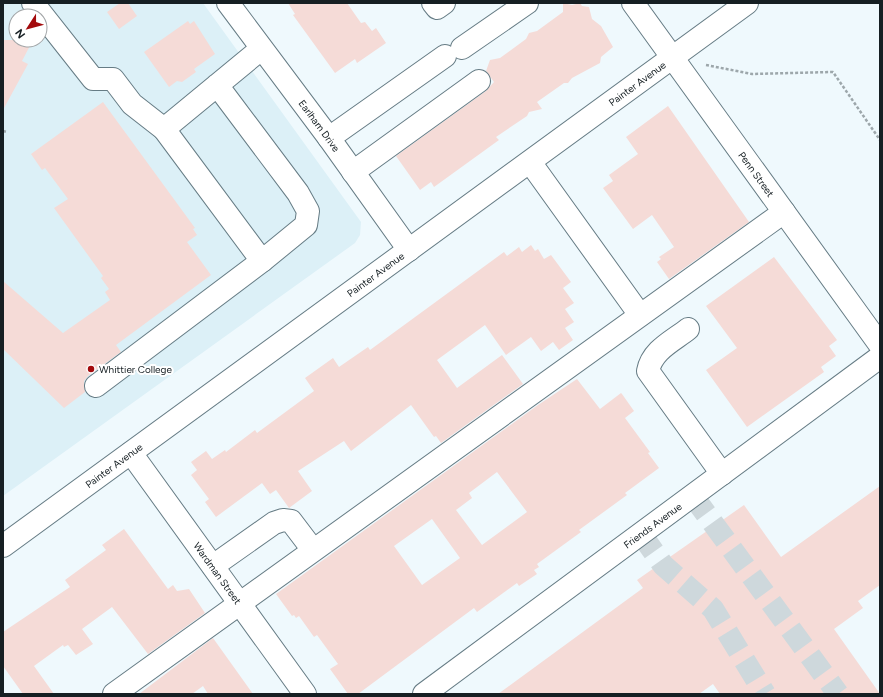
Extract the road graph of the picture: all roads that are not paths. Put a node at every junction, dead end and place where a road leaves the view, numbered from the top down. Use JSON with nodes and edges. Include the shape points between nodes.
{"nodes":[{"id":1,"x":33,"y":3,"type":"edge"},
{"id":2,"x":228,"y":3,"type":"edge"},
{"id":3,"x":433,"y":3,"type":"edge"},
{"id":4,"x":444,"y":3,"type":"edge"},
{"id":5,"x":527,"y":3,"type":"edge"},
{"id":6,"x":633,"y":3,"type":"edge"},
{"id":7,"x":747,"y":3,"type":"edge"},
{"id":8,"x":261,"y":49,"type":"junction"},
{"id":9,"x":672,"y":58,"type":"junction"},
{"id":10,"x":479,"y":81,"type":"dead end"},
{"id":11,"x":218,"y":85,"type":"junction"},
{"id":12,"x":164,"y":129,"type":"junction"},
{"id":13,"x":329,"y":138,"type":"junction"},
{"id":14,"x":530,"y":162,"type":"junction"},
{"id":15,"x":353,"y":172,"type":"junction"},
{"id":16,"x":784,"y":212,"type":"junction"},
{"id":17,"x":409,"y":250,"type":"junction"},
{"id":18,"x":262,"y":261,"type":"junction"},
{"id":19,"x":640,"y":315,"type":"junction"},
{"id":20,"x":688,"y":329,"type":"dead end"},
{"id":21,"x":880,"y":345,"type":"edge"},
{"id":22,"x":880,"y":357,"type":"edge"},
{"id":23,"x":96,"y":386,"type":"dead end"},
{"id":24,"x":131,"y":453,"type":"junction"},
{"id":25,"x":722,"y":474,"type":"junction"},
{"id":26,"x":3,"y":546,"type":"edge"},
{"id":27,"x":313,"y":550,"type":"junction"},
{"id":28,"x":213,"y":566,"type":"junction"},
{"id":29,"x":239,"y":603,"type":"junction"},
{"id":30,"x":114,"y":694,"type":"edge"},
{"id":31,"x":305,"y":694,"type":"edge"},
{"id":32,"x":424,"y":694,"type":"edge"}],
"edges":[{"from":1,"to":12,"type":"street","via":[[93,79],[113,79],[132,104]]},
{"from":2,"to":8,"type":"street","name":"Earlham Drive"},
{"from":3,"to":4,"type":"street","via":[[437,8]]},
{"from":5,"to":13,"type":"street"},
{"from":6,"to":9,"type":"street","name":"Penn Street"},
{"from":7,"to":9,"type":"street","name":"Painter Avenue"},
{"from":8,"to":11,"type":"street"},
{"from":8,"to":13,"type":"street","name":"Earlham Drive"},
{"from":9,"to":14,"type":"street","name":"Painter Avenue"},
{"from":9,"to":16,"type":"street","name":"Penn Street"},
{"from":10,"to":15,"type":"street"},
{"from":11,"to":12,"type":"street"},
{"from":11,"to":18,"type":"street","via":[[298,193],[308,211],[306,225]]},
{"from":12,"to":18,"type":"street"},
{"from":13,"to":15,"type":"street","name":"Earlham Drive"},
{"from":14,"to":17,"type":"street","name":"Painter Avenue"},
{"from":14,"to":19,"type":"street"},
{"from":15,"to":17,"type":"street","name":"Earlham Drive"},
{"from":16,"to":19,"type":"street"},
{"from":16,"to":21,"type":"street","name":"Penn Street"},
{"from":17,"to":24,"type":"street","name":"Painter Avenue"},
{"from":18,"to":23,"type":"street"},
{"from":19,"to":27,"type":"street"},
{"from":20,"to":25,"type":"street","via":[[656,353],[648,370]]},
{"from":22,"to":25,"type":"street","name":"Friends Avenue"},
{"from":24,"to":26,"type":"street","name":"Painter Avenue"},
{"from":24,"to":28,"type":"street","name":"Wardman Street"},
{"from":25,"to":32,"type":"street","name":"Friends Avenue"},
{"from":27,"to":28,"type":"street","via":[[291,521],[283,520],[274,523]]},
{"from":27,"to":29,"type":"street"},
{"from":28,"to":29,"type":"street","name":"Wardman Street"},
{"from":29,"to":30,"type":"street"},
{"from":29,"to":31,"type":"street","name":"Wardman Street"}]}
